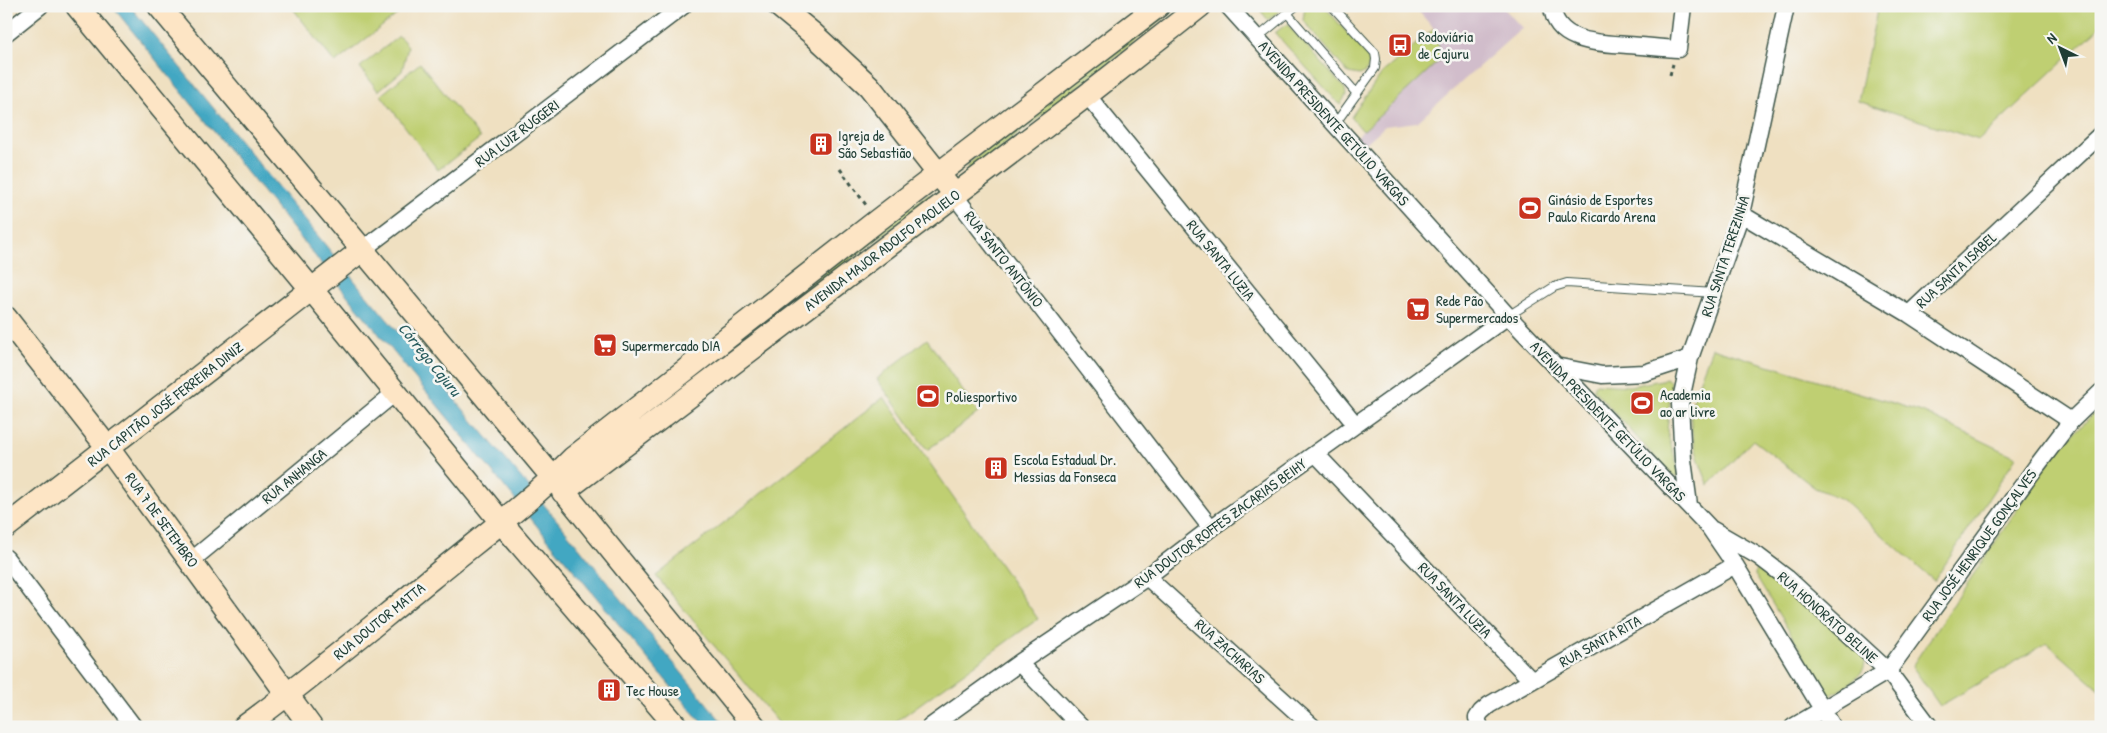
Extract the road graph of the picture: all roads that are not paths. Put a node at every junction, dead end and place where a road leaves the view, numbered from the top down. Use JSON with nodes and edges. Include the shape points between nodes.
{"nodes":[{"id":1,"x":40,"y":6,"type":"edge"},
{"id":2,"x":77,"y":6,"type":"edge"},
{"id":3,"x":159,"y":6,"type":"edge"},
{"id":4,"x":683,"y":6,"type":"edge"},
{"id":5,"x":779,"y":6,"type":"edge"},
{"id":6,"x":1158,"y":6,"type":"edge"},
{"id":7,"x":1200,"y":6,"type":"edge"},
{"id":8,"x":1228,"y":6,"type":"edge"},
{"id":9,"x":1296,"y":6,"type":"edge"},
{"id":10,"x":1332,"y":6,"type":"edge"},
{"id":11,"x":1552,"y":6,"type":"edge"},
{"id":12,"x":1683,"y":6,"type":"edge"},
{"id":13,"x":1786,"y":6,"type":"edge"},
{"id":14,"x":1287,"y":13,"type":"junction"},
{"id":15,"x":6,"y":33,"type":"edge"},
{"id":16,"x":1257,"y":38,"type":"junction"},
{"id":17,"x":1357,"y":94,"type":"junction"},
{"id":18,"x":1087,"y":96,"type":"junction"},
{"id":19,"x":1335,"y":124,"type":"junction"},
{"id":20,"x":2101,"y":134,"type":"edge"},
{"id":21,"x":938,"y":174,"type":"junction"},
{"id":22,"x":954,"y":195,"type":"junction"},
{"id":23,"x":1741,"y":214,"type":"junction"},
{"id":24,"x":357,"y":255,"type":"junction"},
{"id":25,"x":318,"y":285,"type":"junction"},
{"id":26,"x":1715,"y":293,"type":"junction"},
{"id":27,"x":1909,"y":314,"type":"junction"},
{"id":28,"x":1508,"y":316,"type":"junction"},
{"id":29,"x":6,"y":318,"type":"edge"},
{"id":30,"x":1690,"y":358,"type":"junction"},
{"id":31,"x":1555,"y":366,"type":"junction"},
{"id":32,"x":396,"y":392,"type":"junction"},
{"id":33,"x":2101,"y":392,"type":"edge"},
{"id":34,"x":2071,"y":421,"type":"junction"},
{"id":35,"x":1355,"y":424,"type":"junction"},
{"id":36,"x":108,"y":448,"type":"junction"},
{"id":37,"x":1316,"y":454,"type":"junction"},
{"id":38,"x":558,"y":485,"type":"junction"},
{"id":39,"x":535,"y":494,"type":"joint"},
{"id":40,"x":1689,"y":505,"type":"junction"},
{"id":41,"x":506,"y":517,"type":"junction"},
{"id":42,"x":6,"y":527,"type":"edge"},
{"id":43,"x":1709,"y":527,"type":"junction"},
{"id":44,"x":1211,"y":528,"type":"junction"},
{"id":45,"x":6,"y":558,"type":"edge"},
{"id":46,"x":192,"y":560,"type":"junction"},
{"id":47,"x":1735,"y":565,"type":"junction"},
{"id":48,"x":1146,"y":577,"type":"junction"},
{"id":49,"x":1019,"y":663,"type":"junction"},
{"id":50,"x":1888,"y":671,"type":"junction"},
{"id":51,"x":1531,"y":680,"type":"junction"},
{"id":52,"x":288,"y":695,"type":"junction"},
{"id":53,"x":1823,"y":710,"type":"junction"},
{"id":54,"x":134,"y":727,"type":"edge"},
{"id":55,"x":244,"y":727,"type":"edge"},
{"id":56,"x":311,"y":727,"type":"edge"},
{"id":57,"x":677,"y":727,"type":"edge"},
{"id":58,"x":755,"y":727,"type":"edge"},
{"id":59,"x":930,"y":727,"type":"edge"},
{"id":60,"x":1081,"y":727,"type":"edge"},
{"id":61,"x":1313,"y":727,"type":"edge"},
{"id":62,"x":1480,"y":727,"type":"edge"},
{"id":63,"x":1793,"y":727,"type":"edge"},
{"id":64,"x":1833,"y":727,"type":"edge"},
{"id":65,"x":1930,"y":727,"type":"edge"}],
"edges":[{"from":1,"to":15,"type":"street"},
{"from":2,"to":25,"type":"main road"},
{"from":3,"to":24,"type":"main road"},
{"from":4,"to":24,"type":"street","name":"RUA LUIZ RUGGERI"},
{"from":5,"to":21,"type":"main road","name":"RUA SANTO ANTÔNIO","via":[[869,86]]},
{"from":6,"to":21,"type":"main road","name":"AVENIDA MAJOR ADOLFO PAOLIELO"},
{"from":7,"to":18,"type":"main road","name":"AVENIDA MAJOR ADOLFO PAOLIELO"},
{"from":8,"to":16,"type":"street","name":"AVENIDA PRESIDENTE GETÚLIO VARGAS"},
{"from":9,"to":14,"type":"lane"},
{"from":10,"to":17,"type":"lane","via":[[1376,59],[1375,68]]},
{"from":11,"to":12,"type":"street","via":[[1561,28],[1578,39],[1678,49]]},
{"from":13,"to":23,"type":"street","name":"RUA SANTA TEREZINHA"},
{"from":14,"to":16,"type":"lane"},
{"from":14,"to":17,"type":"lane"},
{"from":16,"to":19,"type":"street","name":"AVENIDA PRESIDENTE GETÚLIO VARGAS"},
{"from":17,"to":19,"type":"lane"},
{"from":18,"to":22,"type":"main road","name":"AVENIDA MAJOR ADOLFO PAOLIELO"},
{"from":18,"to":35,"type":"street","name":"RUA SANTA LUZIA"},
{"from":19,"to":28,"type":"street","name":"AVENIDA PRESIDENTE GETÚLIO VARGAS"},
{"from":20,"to":27,"type":"street","name":"RUA SANTA ISABEL"},
{"from":21,"to":22,"type":"main road","name":"RUA SANTO ANTÔNIO"},
{"from":21,"to":38,"type":"main road","name":"AVENIDA MAJOR ADOLFO PAOLIELO","via":[[573,458]]},
{"from":22,"to":38,"type":"main road","name":"AVENIDA MAJOR ADOLFO PAOLIELO"},
{"from":22,"to":44,"type":"street","name":"RUA SANTO ANTÔNIO"},
{"from":23,"to":26,"type":"street","name":"RUA SANTA TEREZINHA"},
{"from":23,"to":27,"type":"street","name":"RUA SANTA ISABEL"},
{"from":24,"to":25,"type":"main road","name":"RUA CAPITÃO JOSÉ FERREIRA DINIZ"},
{"from":24,"to":38,"type":"main road"},
{"from":25,"to":32,"type":"main road"},
{"from":25,"to":36,"type":"main road","name":"RUA CAPITÃO JOSÉ FERREIRA DINIZ"},
{"from":26,"to":28,"type":"lane","via":[[1567,283],[1554,287]]},
{"from":26,"to":30,"type":"street","name":"RUA SANTA TEREZINHA"},
{"from":27,"to":34,"type":"street"},
{"from":28,"to":31,"type":"street","name":"AVENIDA PRESIDENTE GETÚLIO VARGAS"},
{"from":28,"to":35,"type":"street","name":"RUA DOUTOR ROFFES ZACARIAS BEIHY"},
{"from":29,"to":36,"type":"main road","name":"RUA 7 DE SETEMBRO"},
{"from":30,"to":31,"type":"street","via":[[1644,373],[1602,375]]},
{"from":30,"to":40,"type":"street","name":"RUA SANTA TEREZINHA","via":[[1680,404]]},
{"from":31,"to":40,"type":"street","name":"AVENIDA PRESIDENTE GETÚLIO VARGAS"},
{"from":32,"to":41,"type":"main road"},
{"from":32,"to":46,"type":"street","name":"RUA ANHANGA"},
{"from":33,"to":34,"type":"street","name":"RUA JOSÉ HENRIQUE GONÇALVES"},
{"from":34,"to":50,"type":"street","name":"RUA JOSÉ HENRIQUE GONÇALVES"},
{"from":35,"to":37,"type":"street","name":"RUA DOUTOR ROFFES ZACARIAS BEIHY"},
{"from":36,"to":42,"type":"main road","name":"RUA CAPITÃO JOSÉ FERREIRA DINIZ"},
{"from":36,"to":46,"type":"main road","name":"RUA 7 DE SETEMBRO"},
{"from":37,"to":44,"type":"street","name":"RUA DOUTOR ROFFES ZACARIAS BEIHY"},
{"from":37,"to":51,"type":"street","name":"RUA SANTA LUZIA"},
{"from":38,"to":39,"type":"main road","name":"AVENIDA MAJOR ADOLFO PAOLIELO"},
{"from":38,"to":58,"type":"main road"},
{"from":39,"to":41,"type":"main road","name":"RUA DOUTOR MATTA"},
{"from":40,"to":43,"type":"street","name":"AVENIDA PRESIDENTE GETÚLIO VARGAS"},
{"from":41,"to":52,"type":"main road","name":"RUA DOUTOR MATTA"},
{"from":41,"to":57,"type":"main road"},
{"from":43,"to":47,"type":"street","name":"AVENIDA PRESIDENTE GETÚLIO VARGAS"},
{"from":43,"to":50,"type":"street","name":"RUA HONORATO BELINE","via":[[1758,556],[1787,578]]},
{"from":44,"to":48,"type":"street","name":"RUA DOUTOR ROFFES ZACARIAS BEIHY"},
{"from":45,"to":54,"type":"street"},
{"from":46,"to":52,"type":"main road","name":"RUA 7 DE SETEMBRO"},
{"from":47,"to":51,"type":"street","name":"RUA SANTA RITA"},
{"from":47,"to":53,"type":"street","name":"AVENIDA PRESIDENTE GETÚLIO VARGAS"},
{"from":48,"to":49,"type":"street","name":"RUA DOUTOR ROFFES ZACARIAS BEIHY"},
{"from":48,"to":61,"type":"street","name":"RUA ZACHARIAS"},
{"from":49,"to":59,"type":"street","name":"RUA DOUTOR ROFFES ZACARIAS BEIHY"},
{"from":49,"to":60,"type":"street"},
{"from":50,"to":53,"type":"street"},
{"from":50,"to":65,"type":"street","name":"RUA HONORATO BELINE"},
{"from":51,"to":62,"type":"street","name":"RUA SANTA RITA","via":[[1481,712],[1477,718]]},
{"from":52,"to":55,"type":"main road","name":"RUA DOUTOR MATTA"},
{"from":52,"to":56,"type":"main road","name":"RUA 7 DE SETEMBRO"},
{"from":53,"to":63,"type":"street"},
{"from":53,"to":64,"type":"street","name":"AVENIDA PRESIDENTE GETÚLIO VARGAS"}]}
